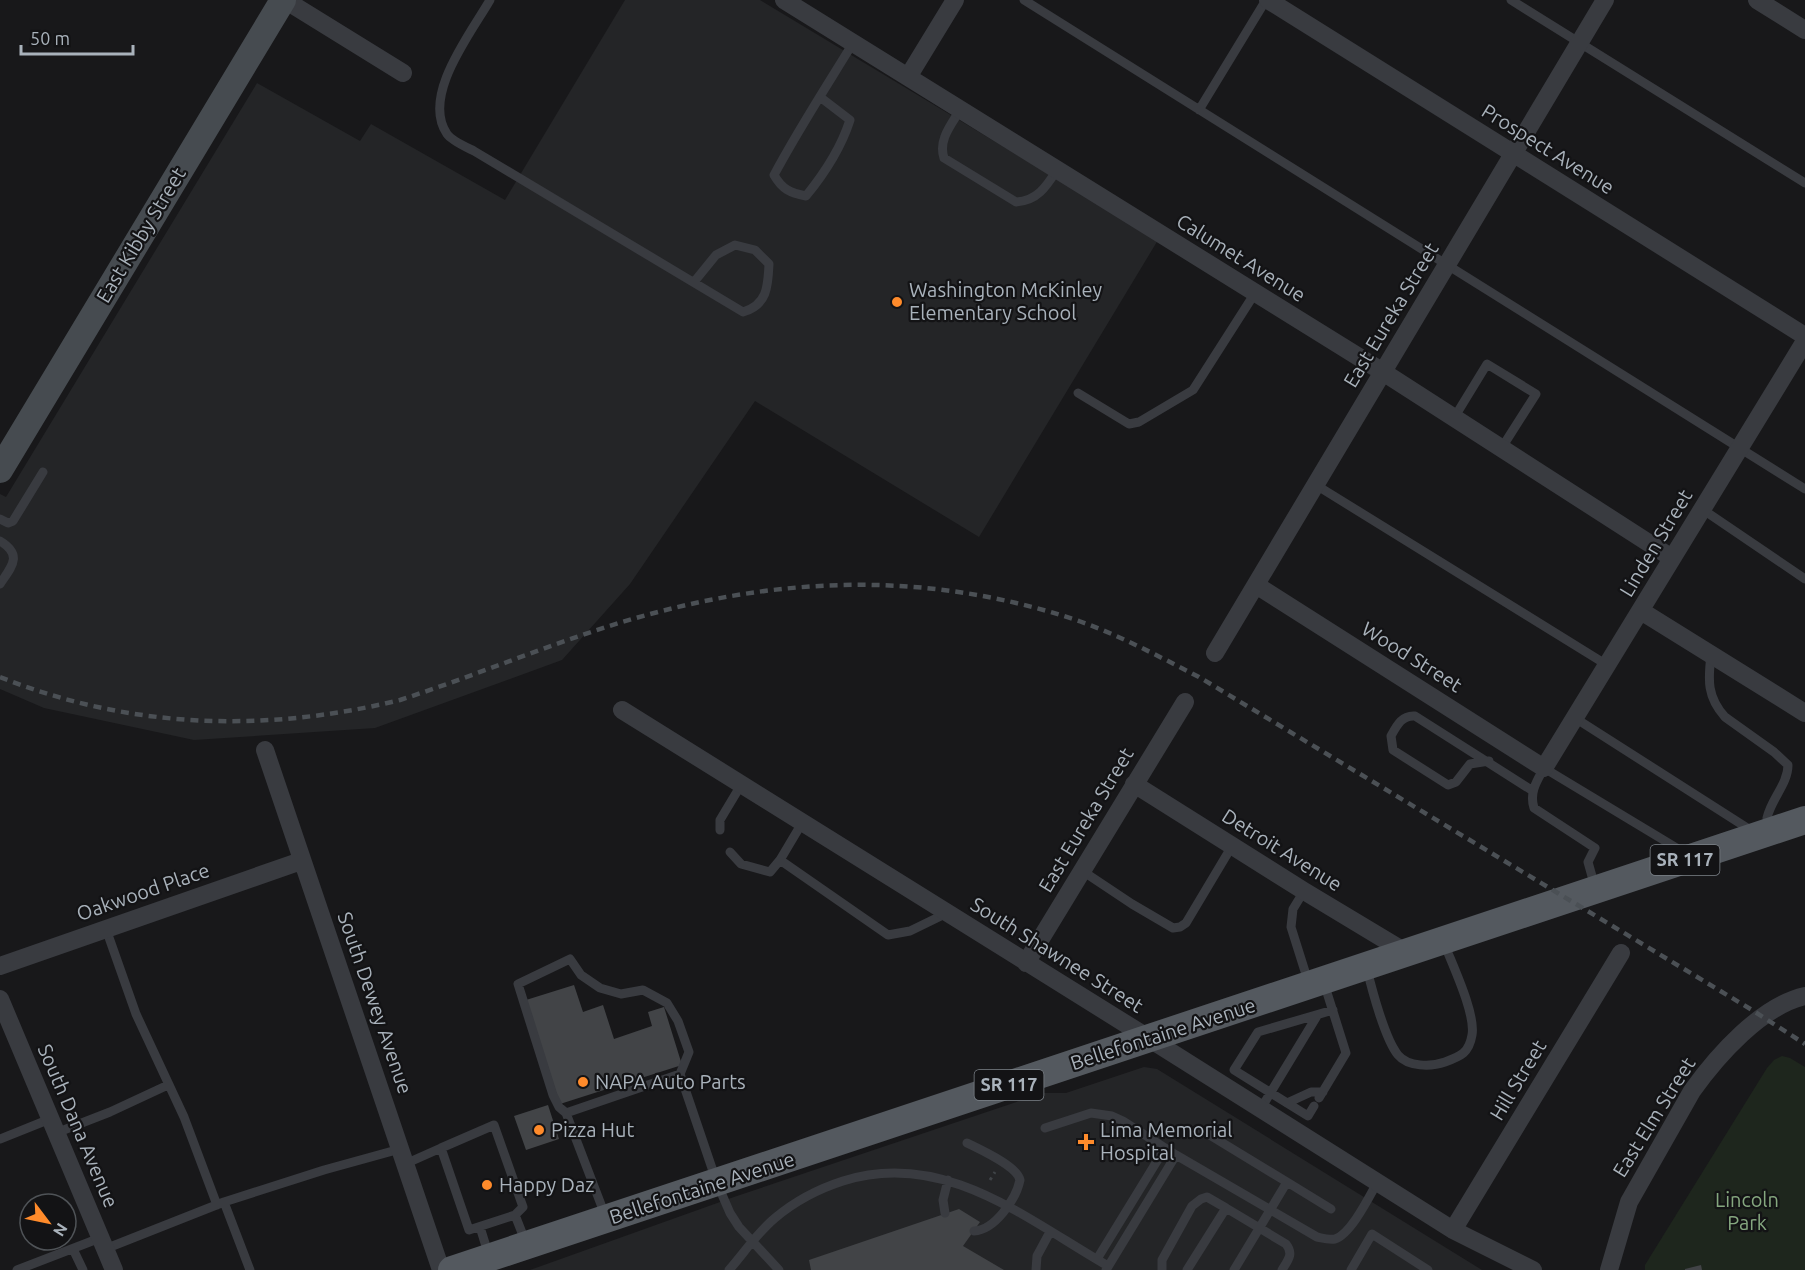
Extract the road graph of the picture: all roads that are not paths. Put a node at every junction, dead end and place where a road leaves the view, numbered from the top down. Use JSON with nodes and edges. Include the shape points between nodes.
{"nodes":[{"id":1,"x":284,"y":0,"type":"edge"},
{"id":2,"x":490,"y":0,"type":"edge"},
{"id":3,"x":783,"y":0,"type":"edge"},
{"id":4,"x":955,"y":0,"type":"edge"},
{"id":5,"x":1024,"y":0,"type":"edge"},
{"id":6,"x":1267,"y":0,"type":"edge"},
{"id":7,"x":1511,"y":0,"type":"edge"},
{"id":8,"x":1605,"y":0,"type":"edge"},
{"id":9,"x":1757,"y":0,"type":"edge"},
{"id":10,"x":1805,"y":30,"type":"edge"},
{"id":11,"x":853,"y":43,"type":"junction"},
{"id":12,"x":1580,"y":43,"type":"junction"},
{"id":13,"x":403,"y":73,"type":"dead end"},
{"id":14,"x":908,"y":77,"type":"junction"},
{"id":15,"x":820,"y":97,"type":"junction"},
{"id":16,"x":960,"y":110,"type":"junction"},
{"id":17,"x":1199,"y":110,"type":"junction"},
{"id":18,"x":1513,"y":154,"type":"junction"},
{"id":19,"x":1057,"y":170,"type":"junction"},
{"id":20,"x":1805,"y":183,"type":"edge"},
{"id":21,"x":1447,"y":265,"type":"junction"},
{"id":22,"x":694,"y":282,"type":"junction"},
{"id":23,"x":1256,"y":293,"type":"junction"},
{"id":24,"x":1805,"y":336,"type":"edge"},
{"id":25,"x":1805,"y":341,"type":"edge"},
{"id":26,"x":1383,"y":372,"type":"junction"},
{"id":27,"x":1078,"y":393,"type":"dead end"},
{"id":28,"x":1454,"y":418,"type":"junction"},
{"id":29,"x":1740,"y":448,"type":"junction"},
{"id":30,"x":1501,"y":449,"type":"junction"},
{"id":31,"x":0,"y":470,"type":"edge"},
{"id":32,"x":43,"y":472,"type":"dead end"},
{"id":33,"x":1316,"y":485,"type":"junction"},
{"id":34,"x":1805,"y":489,"type":"edge"},
{"id":35,"x":1702,"y":509,"type":"junction"},
{"id":36,"x":0,"y":519,"type":"edge"},
{"id":37,"x":0,"y":541,"type":"edge"},
{"id":38,"x":1672,"y":558,"type":"junction"},
{"id":39,"x":1805,"y":579,"type":"edge"},
{"id":40,"x":0,"y":584,"type":"edge"},
{"id":41,"x":1256,"y":585,"type":"junction"},
{"id":42,"x":1641,"y":610,"type":"junction"},
{"id":43,"x":1215,"y":653,"type":"dead end"},
{"id":44,"x":1711,"y":655,"type":"junction"},
{"id":45,"x":1607,"y":665,"type":"junction"},
{"id":46,"x":1185,"y":702,"type":"dead end"},
{"id":47,"x":622,"y":710,"type":"dead end"},
{"id":48,"x":1805,"y":713,"type":"edge"},
{"id":49,"x":1575,"y":718,"type":"junction"},
{"id":50,"x":265,"y":750,"type":"dead end"},
{"id":51,"x":1489,"y":761,"type":"junction"},
{"id":52,"x":1544,"y":768,"type":"junction"},
{"id":53,"x":1134,"y":784,"type":"junction"},
{"id":54,"x":741,"y":785,"type":"junction"},
{"id":55,"x":1533,"y":790,"type":"junction"},
{"id":56,"x":1805,"y":820,"type":"edge"},
{"id":57,"x":802,"y":823,"type":"junction"},
{"id":58,"x":720,"y":830,"type":"dead end"},
{"id":59,"x":1767,"y":833,"type":"junction"},
{"id":60,"x":1232,"y":846,"type":"junction"},
{"id":61,"x":730,"y":852,"type":"dead end"},
{"id":62,"x":1692,"y":858,"type":"junction"},
{"id":63,"x":780,"y":860,"type":"junction"},
{"id":64,"x":301,"y":861,"type":"junction"},
{"id":65,"x":1081,"y":870,"type":"junction"},
{"id":66,"x":1596,"y":890,"type":"junction"},
{"id":67,"x":1304,"y":891,"type":"junction"},
{"id":68,"x":947,"y":913,"type":"junction"},
{"id":69,"x":106,"y":929,"type":"junction"},
{"id":70,"x":1443,"y":941,"type":"junction"},
{"id":71,"x":1407,"y":953,"type":"junction"},
{"id":72,"x":1621,"y":953,"type":"dead end"},
{"id":73,"x":1026,"y":963,"type":"junction"},
{"id":74,"x":0,"y":966,"type":"edge"},
{"id":75,"x":1366,"y":966,"type":"junction"},
{"id":76,"x":1317,"y":983,"type":"junction"},
{"id":77,"x":1805,"y":996,"type":"edge"},
{"id":78,"x":0,"y":999,"type":"edge"},
{"id":79,"x":1333,"y":1010,"type":"junction"},
{"id":80,"x":1317,"y":1016,"type":"junction"},
{"id":81,"x":1149,"y":1039,"type":"junction"},
{"id":82,"x":680,"y":1074,"type":"junction"},
{"id":83,"x":168,"y":1084,"type":"junction"},
{"id":84,"x":1271,"y":1093,"type":"junction"},
{"id":85,"x":1319,"y":1099,"type":"junction"},
{"id":86,"x":1287,"y":1103,"type":"junction"},
{"id":87,"x":1260,"y":1110,"type":"junction"},
{"id":88,"x":566,"y":1113,"type":"junction"},
{"id":89,"x":53,"y":1126,"type":"junction"},
{"id":90,"x":1045,"y":1128,"type":"dead end"},
{"id":91,"x":1203,"y":1131,"type":"dead end"},
{"id":92,"x":0,"y":1139,"type":"edge"},
{"id":93,"x":968,"y":1143,"type":"dead end"},
{"id":94,"x":441,"y":1148,"type":"junction"},
{"id":95,"x":1165,"y":1148,"type":"junction"},
{"id":96,"x":1176,"y":1155,"type":"junction"},
{"id":97,"x":403,"y":1157,"type":"junction"},
{"id":98,"x":948,"y":1180,"type":"junction"},
{"id":99,"x":1287,"y":1182,"type":"junction"},
{"id":100,"x":717,"y":1183,"type":"junction"},
{"id":101,"x":1377,"y":1183,"type":"junction"},
{"id":102,"x":220,"y":1203,"type":"junction"},
{"id":103,"x":1007,"y":1206,"type":"junction"},
{"id":104,"x":1226,"y":1208,"type":"junction"},
{"id":105,"x":1331,"y":1209,"type":"dead end"},
{"id":106,"x":1270,"y":1210,"type":"junction"},
{"id":107,"x":945,"y":1213,"type":"dead end"},
{"id":108,"x":515,"y":1215,"type":"junction"},
{"id":109,"x":606,"y":1220,"type":"junction"},
{"id":110,"x":480,"y":1227,"type":"junction"},
{"id":111,"x":1260,"y":1228,"type":"junction"},
{"id":112,"x":1453,"y":1230,"type":"junction"},
{"id":113,"x":974,"y":1231,"type":"dead end"},
{"id":114,"x":1050,"y":1232,"type":"junction"},
{"id":115,"x":753,"y":1243,"type":"junction"},
{"id":116,"x":103,"y":1244,"type":"junction"},
{"id":117,"x":526,"y":1246,"type":"junction"},
{"id":118,"x":78,"y":1248,"type":"edge"},
{"id":119,"x":65,"y":1252,"type":"edge"},
{"id":120,"x":74,"y":1252,"type":"edge"},
{"id":121,"x":489,"y":1258,"type":"junction"},
{"id":122,"x":1097,"y":1259,"type":"junction"},
{"id":123,"x":1107,"y":1268,"type":"edge"},
{"id":124,"x":17,"y":1270,"type":"edge"},
{"id":125,"x":82,"y":1270,"type":"edge"},
{"id":126,"x":114,"y":1270,"type":"edge"},
{"id":127,"x":250,"y":1270,"type":"edge"},
{"id":128,"x":441,"y":1270,"type":"edge"},
{"id":129,"x":452,"y":1270,"type":"edge"},
{"id":130,"x":729,"y":1270,"type":"edge"},
{"id":131,"x":779,"y":1270,"type":"edge"},
{"id":132,"x":1036,"y":1270,"type":"edge"},
{"id":133,"x":1162,"y":1270,"type":"edge"},
{"id":134,"x":1187,"y":1270,"type":"edge"},
{"id":135,"x":1234,"y":1270,"type":"edge"},
{"id":136,"x":1282,"y":1270,"type":"edge"},
{"id":137,"x":1350,"y":1270,"type":"edge"},
{"id":138,"x":1428,"y":1270,"type":"edge"},
{"id":139,"x":1533,"y":1270,"type":"edge"},
{"id":140,"x":1609,"y":1270,"type":"edge"}],
"edges":[{"from":1,"to":13,"type":"street"},
{"from":1,"to":31,"type":"street","name":"East Kibby Street"},
{"from":2,"to":22,"type":"lane","via":[[446,75],[439,114],[447,135]]},
{"from":3,"to":11,"type":"street","name":"Calumet Avenue"},
{"from":4,"to":14,"type":"street"},
{"from":5,"to":17,"type":"lane"},
{"from":6,"to":17,"type":"lane"},
{"from":6,"to":18,"type":"street","name":"Prospect Avenue"},
{"from":7,"to":12,"type":"lane"},
{"from":8,"to":12,"type":"street","name":"East Eureka Street"},
{"from":9,"to":10,"type":"street"},
{"from":11,"to":14,"type":"street","name":"Calumet Avenue"},
{"from":11,"to":15,"type":"lane"},
{"from":12,"to":18,"type":"street","name":"East Eureka Street"},
{"from":12,"to":20,"type":"lane"},
{"from":14,"to":16,"type":"street","name":"Calumet Avenue"},
{"from":15,"to":15,"type":"lane","via":[[774,175],[780,186],[791,193],[806,196],[817,183],[850,120]]},
{"from":16,"to":19,"type":"street","name":"Calumet Avenue"},
{"from":16,"to":19,"type":"lane","via":[[945,134],[944,158],[1016,202],[1027,201],[1044,190]]},
{"from":17,"to":21,"type":"lane"},
{"from":18,"to":21,"type":"street","name":"East Eureka Street"},
{"from":18,"to":24,"type":"street","name":"Prospect Avenue"},
{"from":19,"to":23,"type":"street","name":"Calumet Avenue"},
{"from":21,"to":26,"type":"street","name":"East Eureka Street"},
{"from":21,"to":29,"type":"lane"},
{"from":22,"to":22,"type":"lane","via":[[743,312],[755,308],[764,297],[768,264],[755,250],[735,245],[716,255]]},
{"from":23,"to":26,"type":"street","name":"Calumet Avenue"},
{"from":23,"to":27,"type":"lane","via":[[1193,390],[1139,422],[1129,424]]},
{"from":25,"to":29,"type":"street","name":"Linden Street"},
{"from":26,"to":28,"type":"street","name":"Calumet Avenue"},
{"from":26,"to":33,"type":"street","name":"East Eureka Street"},
{"from":28,"to":30,"type":"street","name":"Calumet Avenue"},
{"from":28,"to":30,"type":"lane","via":[[1487,364],[1536,394]]},
{"from":29,"to":34,"type":"lane"},
{"from":29,"to":35,"type":"street","name":"Linden Street"},
{"from":30,"to":38,"type":"street","name":"Calumet Avenue"},
{"from":32,"to":36,"type":"lane","via":[[13,521]]},
{"from":33,"to":41,"type":"street","name":"East Eureka Street"},
{"from":33,"to":45,"type":"lane"},
{"from":35,"to":38,"type":"street","name":"Linden Street"},
{"from":35,"to":39,"type":"lane"},
{"from":37,"to":40,"type":"lane","via":[[9,546],[14,556]]},
{"from":38,"to":42,"type":"street","name":"Linden Street"},
{"from":41,"to":43,"type":"street","name":"East Eureka Street"},
{"from":41,"to":52,"type":"street","name":"Wood Street"},
{"from":42,"to":44,"type":"street"},
{"from":42,"to":45,"type":"street","name":"Linden Street"},
{"from":44,"to":48,"type":"street"},
{"from":44,"to":59,"type":"lane","via":[[1709,688],[1718,710],[1788,765],[1769,810]]},
{"from":45,"to":49,"type":"street","name":"Linden Street"},
{"from":46,"to":53,"type":"street","name":"East Eureka Street"},
{"from":47,"to":54,"type":"street","name":"South Shawnee Street"},
{"from":49,"to":52,"type":"street","name":"Linden Street"},
{"from":49,"to":59,"type":"lane"},
{"from":50,"to":64,"type":"street","name":"South Dewey Avenue"},
{"from":51,"to":51,"type":"lane","via":[[1415,716],[1401,720],[1391,736],[1393,750],[1448,785],[1456,782],[1470,764]]},
{"from":51,"to":55,"type":"lane"},
{"from":52,"to":55,"type":"lane"},
{"from":52,"to":62,"type":"lane"},
{"from":53,"to":60,"type":"street","name":"Detroit Avenue"},
{"from":53,"to":65,"type":"street","name":"East Eureka Street"},
{"from":54,"to":57,"type":"street","name":"South Shawnee Street"},
{"from":54,"to":58,"type":"lane","via":[[720,820]]},
{"from":55,"to":66,"type":"lane","via":[[1534,808],[1595,848],[1588,862]]},
{"from":56,"to":59,"type":"main road","name":"Bellefontaine Avenue","number":"SR 117"},
{"from":57,"to":63,"type":"lane"},
{"from":57,"to":68,"type":"street","name":"South Shawnee Street"},
{"from":59,"to":62,"type":"main road","name":"Bellefontaine Avenue","number":"SR 117"},
{"from":60,"to":65,"type":"lane","via":[[1186,923],[1173,928]]},
{"from":60,"to":67,"type":"street","name":"Detroit Avenue"},
{"from":61,"to":63,"type":"lane","via":[[741,864],[770,872]]},
{"from":62,"to":66,"type":"main road","name":"Bellefontaine Avenue","number":"SR 117"},
{"from":63,"to":68,"type":"lane","via":[[888,935],[910,931]]},
{"from":64,"to":69,"type":"street","name":"Oakwood Place"},
{"from":64,"to":97,"type":"street","name":"South Dewey Avenue"},
{"from":65,"to":73,"type":"street","name":"East Eureka Street"},
{"from":66,"to":70,"type":"main road","name":"Bellefontaine Avenue","number":"SR 117"},
{"from":67,"to":71,"type":"street","name":"Detroit Avenue"},
{"from":67,"to":76,"type":"lane","via":[[1293,909],[1291,927]]},
{"from":68,"to":73,"type":"street","name":"South Shawnee Street"},
{"from":69,"to":74,"type":"street","name":"Oakwood Place"},
{"from":69,"to":83,"type":"lane","via":[[136,1014]]},
{"from":70,"to":71,"type":"main road","name":"Bellefontaine Avenue","number":"SR 117"},
{"from":70,"to":75,"type":"lane","via":[[1467,1005],[1473,1034],[1462,1055],[1441,1063],[1415,1064],[1399,1056]]},
{"from":71,"to":75,"type":"main road","name":"Bellefontaine Avenue","number":"SR 117"},
{"from":72,"to":112,"type":"street","name":"Hill Street"},
{"from":73,"to":81,"type":"street","name":"South Shawnee Street"},
{"from":75,"to":76,"type":"main road","name":"Bellefontaine Avenue","number":"SR 117"},
{"from":76,"to":79,"type":"lane"},
{"from":76,"to":81,"type":"main road","name":"Bellefontaine Avenue","number":"SR 117"},
{"from":77,"to":140,"type":"street","name":"East Elm Street","via":[[1770,1012],[1744,1031],[1704,1074],[1629,1202]]},
{"from":78,"to":89,"type":"street","name":"South Dana Avenue"},
{"from":79,"to":80,"type":"lane"},
{"from":79,"to":85,"type":"lane","via":[[1346,1053]]},
{"from":80,"to":84,"type":"lane"},
{"from":80,"to":84,"type":"lane","via":[[1258,1032],[1234,1070]]},
{"from":81,"to":87,"type":"street","name":"South Shawnee Street"},
{"from":81,"to":100,"type":"main road","name":"Bellefontaine Avenue","number":"SR 117"},
{"from":82,"to":88,"type":"lane"},
{"from":82,"to":88,"type":"lane","via":[[689,1052],[667,1003],[643,990],[621,994],[600,988],[581,975],[570,960],[518,984],[553,1095]]},
{"from":82,"to":100,"type":"lane"},
{"from":83,"to":89,"type":"lane","via":[[110,1112]]},
{"from":83,"to":102,"type":"lane"},
{"from":84,"to":86,"type":"lane"},
{"from":84,"to":87,"type":"lane"},
{"from":85,"to":86,"type":"lane","via":[[1311,1092]]},
{"from":85,"to":86,"type":"lane","via":[[1308,1116]]},
{"from":87,"to":101,"type":"street","name":"South Shawnee Street"},
{"from":88,"to":109,"type":"lane"},
{"from":89,"to":92,"type":"lane"},
{"from":89,"to":116,"type":"street","name":"South Dana Avenue"},
{"from":90,"to":95,"type":"lane","via":[[1081,1115],[1102,1114],[1123,1121]]},
{"from":91,"to":99,"type":"lane"},
{"from":93,"to":103,"type":"lane","via":[[1018,1174],[1019,1185]]},
{"from":94,"to":97,"type":"lane"},
{"from":94,"to":108,"type":"lane","via":[[494,1125],[523,1207]]},
{"from":94,"to":110,"type":"lane","via":[[469,1230]]},
{"from":95,"to":96,"type":"lane"},
{"from":95,"to":122,"type":"lane"},
{"from":96,"to":106,"type":"lane"},
{"from":96,"to":123,"type":"lane"},
{"from":97,"to":102,"type":"lane","via":[[324,1170]]},
{"from":97,"to":128,"type":"street","name":"South Dewey Avenue"},
{"from":98,"to":103,"type":"lane"},
{"from":98,"to":107,"type":"lane","via":[[943,1200]]},
{"from":98,"to":115,"type":"lane","via":[[896,1173],[833,1184],[789,1208],[762,1230]]},
{"from":99,"to":105,"type":"lane"},
{"from":99,"to":106,"type":"lane"},
{"from":100,"to":109,"type":"main road","name":"Bellefontaine Avenue","number":"SR 117"},
{"from":100,"to":115,"type":"lane","via":[[730,1213]]},
{"from":101,"to":106,"type":"lane","via":[[1347,1231],[1336,1239],[1317,1237]]},
{"from":101,"to":112,"type":"street","name":"South Shawnee Street"},
{"from":102,"to":116,"type":"lane"},
{"from":102,"to":127,"type":"lane"},
{"from":103,"to":113,"type":"lane","via":[[990,1226]]},
{"from":103,"to":114,"type":"lane"},
{"from":104,"to":111,"type":"lane"},
{"from":104,"to":133,"type":"lane","via":[[1207,1197],[1192,1206],[1162,1260]]},
{"from":104,"to":134,"type":"lane"},
{"from":106,"to":111,"type":"lane"},
{"from":108,"to":110,"type":"lane"},
{"from":108,"to":117,"type":"lane"},
{"from":109,"to":117,"type":"main road","name":"Bellefontaine Avenue","number":"SR 117"},
{"from":110,"to":121,"type":"lane"},
{"from":111,"to":135,"type":"lane"},
{"from":111,"to":136,"type":"lane","via":[[1290,1250],[1291,1256]]},
{"from":112,"to":139,"type":"street","name":"South Shawnee Street"},
{"from":114,"to":122,"type":"lane"},
{"from":114,"to":132,"type":"lane","via":[[1037,1256]]},
{"from":115,"to":130,"type":"lane"},
{"from":115,"to":131,"type":"lane"},
{"from":116,"to":118,"type":"lane"},
{"from":116,"to":126,"type":"street","name":"South Dana Avenue"},
{"from":117,"to":121,"type":"main road","name":"Bellefontaine Avenue","number":"SR 117"},
{"from":119,"to":124,"type":"lane"},
{"from":120,"to":125,"type":"lane"},
{"from":121,"to":129,"type":"main road","name":"Bellefontaine Avenue","number":"SR 117"},
{"from":122,"to":123,"type":"lane"},
{"from":137,"to":138,"type":"lane","via":[[1372,1234]]}]}
